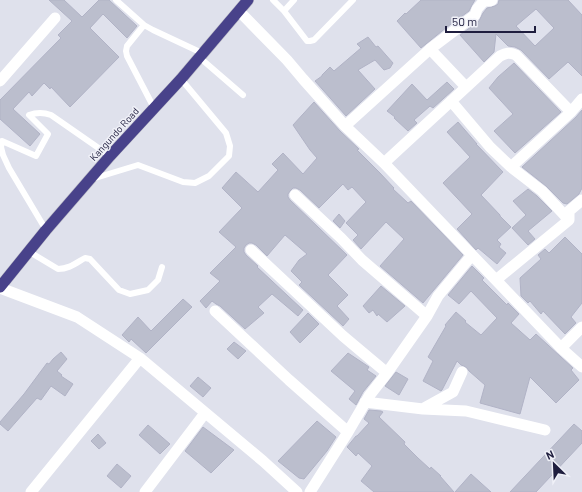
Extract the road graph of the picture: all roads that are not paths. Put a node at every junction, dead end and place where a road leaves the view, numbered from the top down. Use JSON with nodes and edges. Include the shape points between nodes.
{"nodes":[{"id":1,"x":116,"y":0,"type":"edge"},
{"id":2,"x":248,"y":0,"type":"edge"},
{"id":3,"x":273,"y":0,"type":"edge"},
{"id":4,"x":294,"y":0,"type":"edge"},
{"id":5,"x":353,"y":0,"type":"edge"},
{"id":6,"x":492,"y":0,"type":"edge"},
{"id":7,"x":239,"y":10,"type":"junction"},
{"id":8,"x":284,"y":11,"type":"junction"},
{"id":9,"x":55,"y":18,"type":"dead end"},
{"id":10,"x":144,"y":25,"type":"junction"},
{"id":11,"x":430,"y":48,"type":"junction"},
{"id":12,"x":201,"y":55,"type":"junction"},
{"id":13,"x":181,"y":79,"type":"junction"},
{"id":14,"x":0,"y":81,"type":"edge"},
{"id":15,"x":466,"y":87,"type":"junction"},
{"id":16,"x":243,"y":95,"type":"dead end"},
{"id":17,"x":582,"y":99,"type":"edge"},
{"id":18,"x":452,"y":101,"type":"junction"},
{"id":19,"x":154,"y":108,"type":"junction"},
{"id":20,"x":571,"y":112,"type":"junction"},
{"id":21,"x":345,"y":126,"type":"junction"},
{"id":22,"x":110,"y":156,"type":"junction"},
{"id":23,"x":384,"y":163,"type":"junction"},
{"id":24,"x":511,"y":167,"type":"junction"},
{"id":25,"x":90,"y":179,"type":"junction"},
{"id":26,"x":295,"y":195,"type":"dead end"},
{"id":27,"x":582,"y":200,"type":"edge"},
{"id":28,"x":569,"y":220,"type":"junction"},
{"id":29,"x":46,"y":230,"type":"junction"},
{"id":30,"x":251,"y":250,"type":"dead end"},
{"id":31,"x":28,"y":251,"type":"junction"},
{"id":32,"x":472,"y":255,"type":"junction"},
{"id":33,"x":162,"y":267,"type":"dead end"},
{"id":34,"x":496,"y":280,"type":"junction"},
{"id":35,"x":0,"y":287,"type":"edge"},
{"id":36,"x":215,"y":311,"type":"dead end"},
{"id":37,"x":427,"y":316,"type":"junction"},
{"id":38,"x":582,"y":327,"type":"edge"},
{"id":39,"x":561,"y":348,"type":"junction"},
{"id":40,"x":140,"y":358,"type":"junction"},
{"id":41,"x":582,"y":367,"type":"edge"},
{"id":42,"x":462,"y":372,"type":"dead end"},
{"id":43,"x":387,"y":373,"type":"junction"},
{"id":44,"x":365,"y":402,"type":"junction"},
{"id":45,"x":423,"y":408,"type":"junction"},
{"id":46,"x":205,"y":413,"type":"junction"},
{"id":47,"x":545,"y":430,"type":"dead end"},
{"id":48,"x":348,"y":432,"type":"junction"},
{"id":49,"x":31,"y":492,"type":"edge"},
{"id":50,"x":145,"y":492,"type":"edge"},
{"id":51,"x":297,"y":492,"type":"edge"},
{"id":52,"x":310,"y":492,"type":"edge"}],
"edges":[{"from":1,"to":10,"type":"lane"},
{"from":2,"to":7,"type":"highway","name":"Kangundo Road"},
{"from":3,"to":8,"type":"lane"},
{"from":4,"to":8,"type":"lane"},
{"from":5,"to":8,"type":"lane","via":[[314,40],[310,41],[307,41]]},
{"from":6,"to":11,"type":"street","via":[[484,1],[475,15]]},
{"from":7,"to":12,"type":"highway","name":"Kangundo Road"},
{"from":7,"to":21,"type":"street"},
{"from":9,"to":14,"type":"street"},
{"from":10,"to":12,"type":"lane"},
{"from":10,"to":19,"type":"lane","via":[[127,46],[126,51]]},
{"from":11,"to":15,"type":"street"},
{"from":11,"to":21,"type":"street"},
{"from":12,"to":13,"type":"highway","name":"Kangundo Road"},
{"from":12,"to":16,"type":"lane"},
{"from":13,"to":19,"type":"highway","name":"Kangundo Road"},
{"from":13,"to":25,"type":"lane","via":[[226,133],[230,146],[228,156],[209,176],[195,183],[183,182],[138,165]]},
{"from":15,"to":18,"type":"street"},
{"from":15,"to":20,"type":"street","via":[[500,56],[511,52]]},
{"from":17,"to":20,"type":"street"},
{"from":18,"to":23,"type":"street"},
{"from":18,"to":24,"type":"street","via":[[490,147]]},
{"from":19,"to":22,"type":"highway","name":"Kangundo Road"},
{"from":20,"to":24,"type":"street"},
{"from":21,"to":23,"type":"street"},
{"from":22,"to":25,"type":"highway","name":"Kangundo Road"},
{"from":22,"to":29,"type":"lane","via":[[47,113],[29,115],[48,134],[36,156],[2,141],[3,155]]},
{"from":23,"to":32,"type":"street"},
{"from":24,"to":28,"type":"street","via":[[542,191]]},
{"from":25,"to":29,"type":"highway","name":"Kangundo Road"},
{"from":26,"to":37,"type":"street","via":[[362,260]]},
{"from":27,"to":28,"type":"street","via":[[569,211]]},
{"from":28,"to":34,"type":"street"},
{"from":29,"to":31,"type":"highway","name":"Kangundo Road"},
{"from":30,"to":43,"type":"street","via":[[343,336]]},
{"from":31,"to":33,"type":"lane","via":[[58,269],[90,258],[119,290],[130,294],[148,290],[158,280]]},
{"from":31,"to":35,"type":"highway","name":"Kangundo Road"},
{"from":32,"to":34,"type":"street"},
{"from":32,"to":37,"type":"street","via":[[438,296]]},
{"from":34,"to":39,"type":"street"},
{"from":35,"to":40,"type":"street","via":[[77,317]]},
{"from":36,"to":48,"type":"street"},
{"from":37,"to":43,"type":"street"},
{"from":38,"to":39,"type":"street"},
{"from":39,"to":41,"type":"street"},
{"from":40,"to":46,"type":"street"},
{"from":40,"to":49,"type":"street"},
{"from":42,"to":45,"type":"street","via":[[453,392]]},
{"from":43,"to":44,"type":"street"},
{"from":44,"to":45,"type":"street"},
{"from":44,"to":48,"type":"street"},
{"from":45,"to":47,"type":"street","via":[[466,411]]},
{"from":46,"to":50,"type":"street"},
{"from":46,"to":51,"type":"street"},
{"from":48,"to":52,"type":"street"}]}
